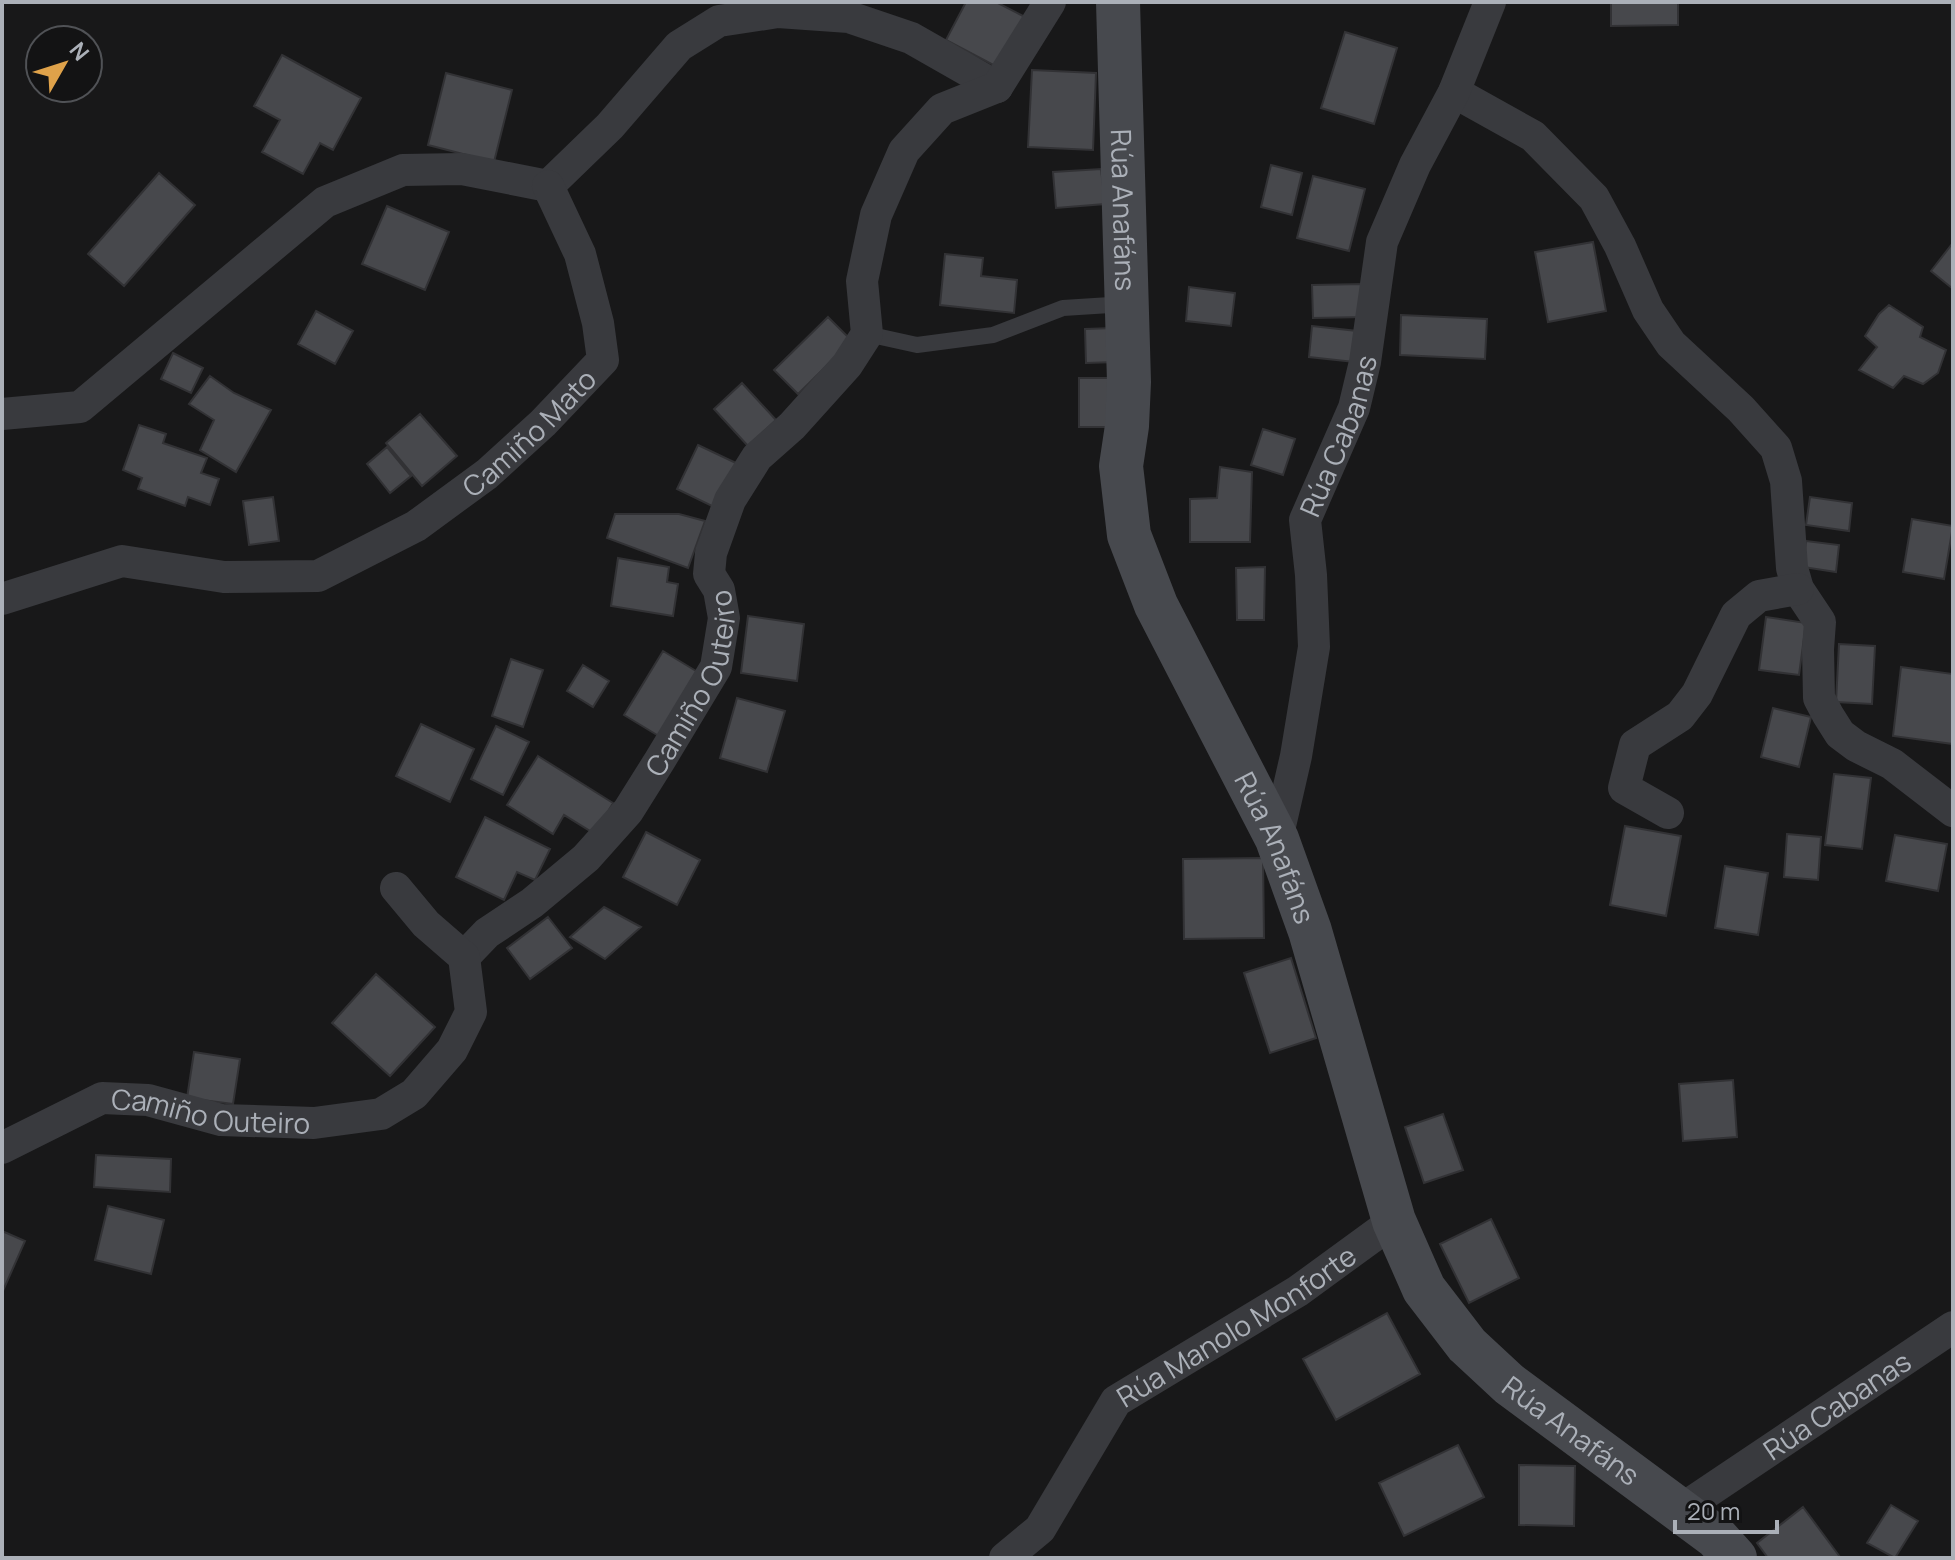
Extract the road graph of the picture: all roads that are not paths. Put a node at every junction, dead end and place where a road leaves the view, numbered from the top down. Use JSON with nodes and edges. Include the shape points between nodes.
{"nodes":[{"id":1,"x":1050,"y":2,"type":"edge"},
{"id":2,"x":1118,"y":2,"type":"edge"},
{"id":3,"x":1490,"y":2,"type":"edge"},
{"id":4,"x":997,"y":87,"type":"junction"},
{"id":5,"x":1454,"y":92,"type":"junction"},
{"id":6,"x":548,"y":186,"type":"junction"},
{"id":7,"x":1127,"y":304,"type":"junction"},
{"id":8,"x":867,"y":334,"type":"junction"},
{"id":9,"x":2,"y":414,"type":"edge"},
{"id":10,"x":1798,"y":589,"type":"junction"},
{"id":11,"x":2,"y":599,"type":"edge"},
{"id":12,"x":1953,"y":811,"type":"edge"},
{"id":13,"x":1668,"y":813,"type":"dead end"},
{"id":14,"x":1277,"y":839,"type":"junction"},
{"id":15,"x":396,"y":888,"type":"dead end"},
{"id":16,"x":464,"y":957,"type":"junction"},
{"id":17,"x":2,"y":1148,"type":"edge"},
{"id":18,"x":1394,"y":1221,"type":"junction"},
{"id":19,"x":1953,"y":1327,"type":"edge"},
{"id":20,"x":1679,"y":1511,"type":"junction"},
{"id":21,"x":1005,"y":1558,"type":"edge"},
{"id":22,"x":1735,"y":1558,"type":"edge"}],
"edges":[{"from":1,"to":4,"type":"street"},
{"from":2,"to":7,"type":"street","name":"Rúa Anafáns"},
{"from":3,"to":5,"type":"street","name":"Rúa Cabanas"},
{"from":4,"to":6,"type":"street","via":[[911,38],[849,17],[778,12],[719,21],[679,46],[610,126]]},
{"from":4,"to":8,"type":"street","via":[[942,109],[904,151],[876,215],[862,281]]},
{"from":5,"to":10,"type":"street","via":[[1533,136],[1594,198],[1648,310],[1671,344],[1776,448],[1786,481]]},
{"from":5,"to":14,"type":"street","name":"Rúa Cabanas","via":[[1382,242],[1354,408],[1305,520],[1314,647]]},
{"from":6,"to":9,"type":"street","via":[[462,169],[403,170],[325,202],[80,407]]},
{"from":6,"to":11,"type":"street","name":"Camiño Mato","via":[[580,254],[603,360],[487,474],[416,526],[318,576],[224,577],[122,561]]},
{"from":7,"to":8,"type":"lane","via":[[1063,308],[993,335],[917,345]]},
{"from":7,"to":14,"type":"street","name":"Rúa Anafáns","via":[[1129,382],[1121,466],[1129,535],[1156,605]]},
{"from":8,"to":16,"type":"street","name":"Camiño Outeiro","via":[[847,365],[757,457],[730,500],[709,574],[719,590],[724,618],[716,667],[628,811],[586,858],[487,933]]},
{"from":10,"to":12,"type":"street","via":[[1820,622],[1819,698],[1840,734],[1892,764]]},
{"from":10,"to":13,"type":"street","via":[[1759,596],[1736,615],[1697,694],[1680,716],[1635,745],[1624,788]]},
{"from":14,"to":18,"type":"street","name":"Rúa Anafáns","via":[[1310,931]]},
{"from":15,"to":16,"type":"street"},
{"from":16,"to":17,"type":"street","name":"Camiño Outeiro","via":[[471,1012],[452,1050],[414,1094],[381,1114],[314,1123],[221,1120],[148,1100],[102,1098]]},
{"from":18,"to":20,"type":"street","name":"Rúa Anafáns","via":[[1424,1289],[1467,1345],[1509,1384]]},
{"from":18,"to":21,"type":"street","name":"Rúa Manolo Monforte","via":[[1298,1291],[1116,1401],[1040,1529]]},
{"from":19,"to":20,"type":"street","name":"Rúa Cabanas"},
{"from":20,"to":22,"type":"street","name":"Rúa Anafáns"}]}
